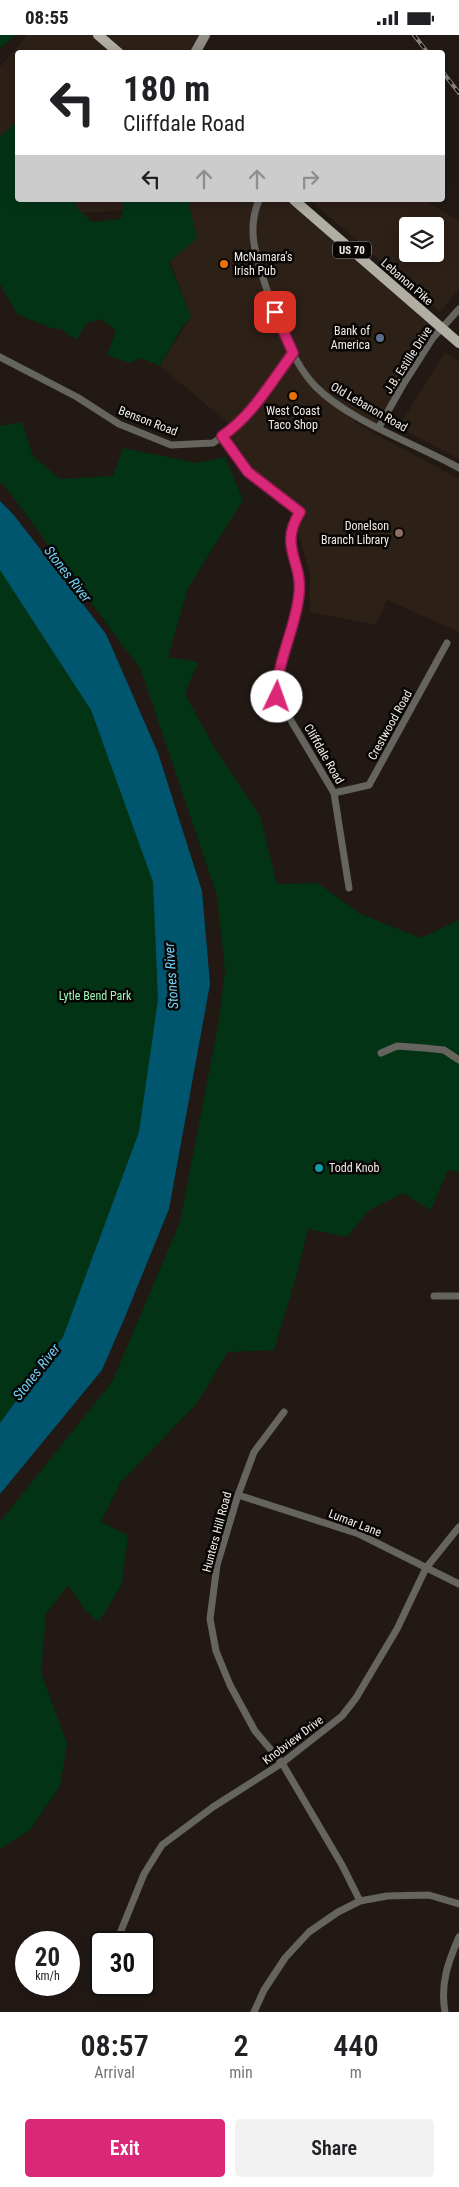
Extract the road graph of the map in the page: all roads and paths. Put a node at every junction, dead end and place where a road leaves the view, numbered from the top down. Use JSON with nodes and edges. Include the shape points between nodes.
{"nodes":[{"id":1,"x":98,"y":35,"type":"edge"},
{"id":2,"x":205,"y":35,"type":"edge"},
{"id":3,"x":116,"y":50,"type":"edge"},
{"id":4,"x":197,"y":50,"type":"edge"},
{"id":5,"x":258,"y":202,"type":"edge"},
{"id":6,"x":296,"y":202,"type":"edge"},
{"id":7,"x":459,"y":309,"type":"edge"},
{"id":8,"x":442,"y":329,"type":"junction"},
{"id":9,"x":459,"y":343,"type":"edge"},
{"id":10,"x":293,"y":353,"type":"junction"},
{"id":11,"x":0,"y":357,"type":"edge"},
{"id":12,"x":379,"y":427,"type":"junction"},
{"id":13,"x":222,"y":436,"type":"junction"},
{"id":14,"x":459,"y":468,"type":"edge"},
{"id":15,"x":447,"y":643,"type":"dead end"},
{"id":16,"x":334,"y":793,"type":"junction"},
{"id":17,"x":349,"y":888,"type":"dead end"},
{"id":18,"x":381,"y":1053,"type":"dead end"},
{"id":19,"x":459,"y":1060,"type":"edge"},
{"id":20,"x":434,"y":1297,"type":"dead end"},
{"id":21,"x":459,"y":1297,"type":"edge"},
{"id":22,"x":284,"y":1412,"type":"dead end"},
{"id":23,"x":238,"y":1495,"type":"junction"},
{"id":24,"x":459,"y":1527,"type":"edge"},
{"id":25,"x":426,"y":1568,"type":"junction"},
{"id":26,"x":459,"y":1583,"type":"edge"},
{"id":27,"x":282,"y":1763,"type":"junction"},
{"id":28,"x":360,"y":1901,"type":"junction"},
{"id":29,"x":459,"y":1904,"type":"edge"},
{"id":30,"x":121,"y":1931,"type":"edge"},
{"id":31,"x":459,"y":1937,"type":"edge"},
{"id":32,"x":254,"y":2012,"type":"edge"},
{"id":33,"x":445,"y":2012,"type":"edge"}],
"edges":[{"from":1,"to":3,"type":"main road"},
{"from":2,"to":4,"type":"main road"},
{"from":5,"to":10,"type":"street","name":"Old Lebanon Road","via":[[252,237],[266,287]]},
{"from":6,"to":8,"type":"main road","name":"Lebanon Pike","number":"US 70"},
{"from":7,"to":8,"type":"street","name":"J.B. Estille Drive"},
{"from":8,"to":9,"type":"main road","name":"Lebanon Pike","number":"US 70"},
{"from":8,"to":12,"type":"street","name":"J.B. Estille Drive","via":[[432,339]]},
{"from":10,"to":12,"type":"street","name":"Old Lebanon Road","via":[[304,373],[321,391]]},
{"from":10,"to":13,"type":"street","name":"Benson Road","via":[[244,418]]},
{"from":11,"to":13,"type":"street","name":"Benson Road","via":[[77,397],[119,424],[172,445],[213,443]]},
{"from":12,"to":14,"type":"street","name":"Old Lebanon Road"},
{"from":13,"to":16,"type":"street","name":"Cliffdale Road","via":[[248,472],[300,512],[290,531],[300,581],[299,596],[276,679],[277,697]]},
{"from":15,"to":16,"type":"street","name":"Crestwood Road","via":[[369,785]]},
{"from":16,"to":17,"type":"street","name":"Cliffdale Road"},
{"from":18,"to":19,"type":"street","via":[[397,1047],[444,1049]]},
{"from":20,"to":21,"type":"street"},
{"from":22,"to":23,"type":"street","name":"Hunters Hill Road","via":[[254,1452]]},
{"from":23,"to":25,"type":"street","name":"Lumar Lane","via":[[359,1534]]},
{"from":23,"to":27,"type":"street","name":"Hunters Hill Road","via":[[217,1565],[210,1619],[216,1651],[230,1685],[255,1731]]},
{"from":24,"to":25,"type":"street","name":"Knobview Drive"},
{"from":25,"to":26,"type":"street","name":"Lumar Lane"},
{"from":25,"to":27,"type":"street","name":"Knobview Drive","via":[[397,1629],[356,1698],[342,1716]]},
{"from":27,"to":28,"type":"street","name":"Hunters Hill Road"},
{"from":27,"to":30,"type":"street","name":"Knobview Drive","via":[[213,1807],[162,1845],[144,1874]]},
{"from":28,"to":29,"type":"street","via":[[387,1896],[429,1895]]},
{"from":28,"to":32,"type":"street","via":[[309,1932],[285,1959]]},
{"from":31,"to":33,"type":"street","via":[[444,1978],[442,1996]]}]}
